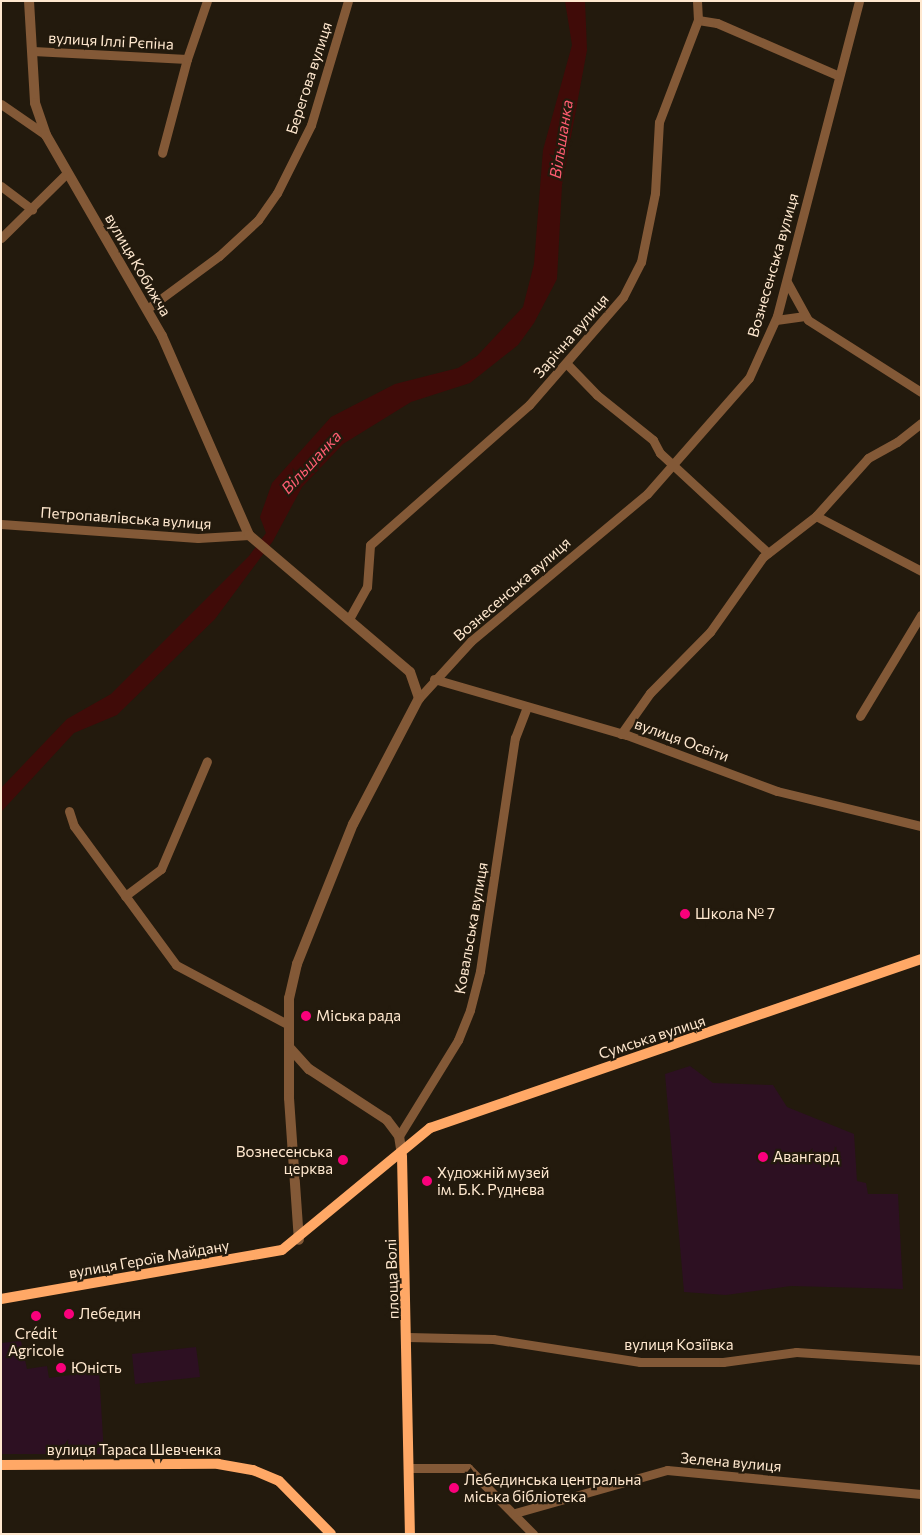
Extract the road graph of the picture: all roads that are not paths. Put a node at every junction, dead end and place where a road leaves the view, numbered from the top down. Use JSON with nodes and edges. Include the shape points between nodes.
{"nodes":[{"id":1,"x":29,"y":1,"type":"edge"},
{"id":2,"x":207,"y":1,"type":"edge"},
{"id":3,"x":348,"y":1,"type":"edge"},
{"id":4,"x":697,"y":1,"type":"edge"},
{"id":5,"x":859,"y":1,"type":"edge"},
{"id":6,"x":698,"y":20,"type":"junction"},
{"id":7,"x":33,"y":51,"type":"junction"},
{"id":8,"x":187,"y":59,"type":"junction"},
{"id":9,"x":838,"y":75,"type":"junction"},
{"id":10,"x":1,"y":104,"type":"edge"},
{"id":11,"x":46,"y":136,"type":"junction"},
{"id":12,"x":162,"y":152,"type":"dead end"},
{"id":13,"x":66,"y":174,"type":"junction"},
{"id":14,"x":1,"y":186,"type":"edge"},
{"id":15,"x":32,"y":209,"type":"junction"},
{"id":16,"x":1,"y":238,"type":"edge"},
{"id":17,"x":787,"y":282,"type":"junction"},
{"id":18,"x":148,"y":309,"type":"junction"},
{"id":19,"x":805,"y":316,"type":"junction"},
{"id":20,"x":776,"y":320,"type":"junction"},
{"id":21,"x":567,"y":364,"type":"junction"},
{"id":22,"x":921,"y":392,"type":"edge"},
{"id":23,"x":921,"y":423,"type":"edge"},
{"id":24,"x":674,"y":465,"type":"junction"},
{"id":25,"x":816,"y":516,"type":"junction"},
{"id":26,"x":1,"y":524,"type":"edge"},
{"id":27,"x":250,"y":537,"type":"junction"},
{"id":28,"x":768,"y":553,"type":"junction"},
{"id":29,"x":921,"y":571,"type":"edge"},
{"id":30,"x":921,"y":615,"type":"edge"},
{"id":31,"x":349,"y":619,"type":"junction"},
{"id":32,"x":434,"y":679,"type":"junction"},
{"id":33,"x":419,"y":698,"type":"junction"},
{"id":34,"x":526,"y":709,"type":"junction"},
{"id":35,"x":860,"y":716,"type":"dead end"},
{"id":36,"x":621,"y":734,"type":"junction"},
{"id":37,"x":207,"y":761,"type":"dead end"},
{"id":38,"x":69,"y":810,"type":"dead end"},
{"id":39,"x":921,"y":826,"type":"edge"},
{"id":40,"x":125,"y":896,"type":"junction"},
{"id":41,"x":921,"y":959,"type":"edge"},
{"id":42,"x":289,"y":1025,"type":"junction"},
{"id":43,"x":289,"y":1047,"type":"junction"},
{"id":44,"x":399,"y":1136,"type":"junction"},
{"id":45,"x":402,"y":1156,"type":"junction"},
{"id":46,"x":299,"y":1240,"type":"junction"},
{"id":47,"x":1,"y":1299,"type":"edge"},
{"id":48,"x":408,"y":1336,"type":"junction"},
{"id":49,"x":921,"y":1360,"type":"edge"},
{"id":50,"x":1,"y":1465,"type":"edge"},
{"id":51,"x":408,"y":1468,"type":"junction"},
{"id":52,"x":921,"y":1494,"type":"edge"},
{"id":53,"x":515,"y":1514,"type":"junction"},
{"id":54,"x":331,"y":1534,"type":"edge"},
{"id":55,"x":410,"y":1534,"type":"edge"},
{"id":56,"x":533,"y":1534,"type":"edge"}],
"edges":[{"from":1,"to":7,"type":"street","name":"вулиця Кобижча"},
{"from":2,"to":8,"type":"street","name":"вулиця Іллі Рєпіна"},
{"from":3,"to":18,"type":"street","name":"Берегова вулиця","via":[[311,124],[277,193],[258,220],[220,256]]},
{"from":4,"to":6,"type":"street","name":"Зарічна вулиця"},
{"from":5,"to":9,"type":"street","name":"Вознесенська вулиця"},
{"from":6,"to":9,"type":"street","via":[[717,24]]},
{"from":6,"to":21,"type":"street","name":"Зарічна вулиця","via":[[659,122],[655,193],[641,262],[623,297]]},
{"from":7,"to":8,"type":"street","name":"вулиця Іллі Рєпіна"},
{"from":7,"to":11,"type":"street","name":"вулиця Кобижча","via":[[35,103]]},
{"from":8,"to":12,"type":"street","name":"вулиця Іллі Рєпіна"},
{"from":9,"to":17,"type":"street","name":"Вознесенська вулиця"},
{"from":10,"to":11,"type":"street"},
{"from":11,"to":13,"type":"street","name":"вулиця Кобижча"},
{"from":13,"to":15,"type":"street"},
{"from":13,"to":18,"type":"street","name":"вулиця Кобижча"},
{"from":14,"to":15,"type":"street"},
{"from":15,"to":16,"type":"street"},
{"from":17,"to":19,"type":"street"},
{"from":17,"to":20,"type":"street","name":"Вознесенська вулиця"},
{"from":18,"to":27,"type":"street","name":"вулиця Кобижча"},
{"from":19,"to":20,"type":"street"},
{"from":19,"to":22,"type":"street"},
{"from":20,"to":24,"type":"street","name":"Вознесенська вулиця","via":[[749,378]]},
{"from":21,"to":24,"type":"street","via":[[597,395],[653,440]]},
{"from":21,"to":31,"type":"street","name":"Зарічна вулиця","via":[[493,437],[370,545],[367,587]]},
{"from":23,"to":25,"type":"street","via":[[868,458]]},
{"from":24,"to":28,"type":"street"},
{"from":24,"to":32,"type":"street","name":"Вознесенська вулиця","via":[[647,494],[471,641]]},
{"from":25,"to":28,"type":"street"},
{"from":25,"to":29,"type":"street"},
{"from":26,"to":27,"type":"street","name":"Петропавлівська вулиця","via":[[198,538]]},
{"from":27,"to":31,"type":"street"},
{"from":28,"to":36,"type":"street","via":[[710,632],[650,694]]},
{"from":30,"to":35,"type":"street"},
{"from":31,"to":33,"type":"street","via":[[410,672]]},
{"from":32,"to":33,"type":"street","name":"Вознесенська вулиця"},
{"from":32,"to":34,"type":"street","name":"вулиця Освіти"},
{"from":33,"to":42,"type":"street","name":"Вознесенська вулиця","via":[[378,772],[328,881],[296,964]]},
{"from":34,"to":36,"type":"street","name":"вулиця Освіти"},
{"from":34,"to":44,"type":"street","name":"Ковальська вулиця","via":[[515,738],[480,971],[470,1010],[458,1040]]},
{"from":36,"to":39,"type":"street","name":"вулиця Освіти","via":[[777,790]]},
{"from":37,"to":40,"type":"street","via":[[161,869]]},
{"from":38,"to":40,"type":"street","via":[[74,826]]},
{"from":40,"to":42,"type":"street","via":[[176,965]]},
{"from":41,"to":45,"type":"main road","name":"Сумська вулиця","via":[[440,1124],[413,1140]]},
{"from":42,"to":43,"type":"street","name":"Вознесенська вулиця"},
{"from":43,"to":44,"type":"street","via":[[310,1069],[376,1112]]},
{"from":43,"to":46,"type":"street","name":"Вознесенська вулиця"},
{"from":44,"to":45,"type":"street"},
{"from":45,"to":46,"type":"main road"},
{"from":45,"to":48,"type":"main road","name":"площа Волі"},
{"from":46,"to":47,"type":"main road","name":"вулиця Героїв Майдану","via":[[282,1250]]},
{"from":48,"to":49,"type":"street","name":"вулиця Козіївка","via":[[493,1339],[640,1362],[723,1362],[796,1352]]},
{"from":48,"to":51,"type":"main road","name":"площа Волі"},
{"from":50,"to":54,"type":"main road","name":"вулиця Тараса Шевченка","via":[[218,1464],[253,1470],[279,1481]]},
{"from":51,"to":53,"type":"street","via":[[468,1468]]},
{"from":51,"to":55,"type":"main road","name":"площа Волі"},
{"from":52,"to":53,"type":"street","name":"Зелена вулиця","via":[[667,1470]]},
{"from":53,"to":56,"type":"street"}]}
